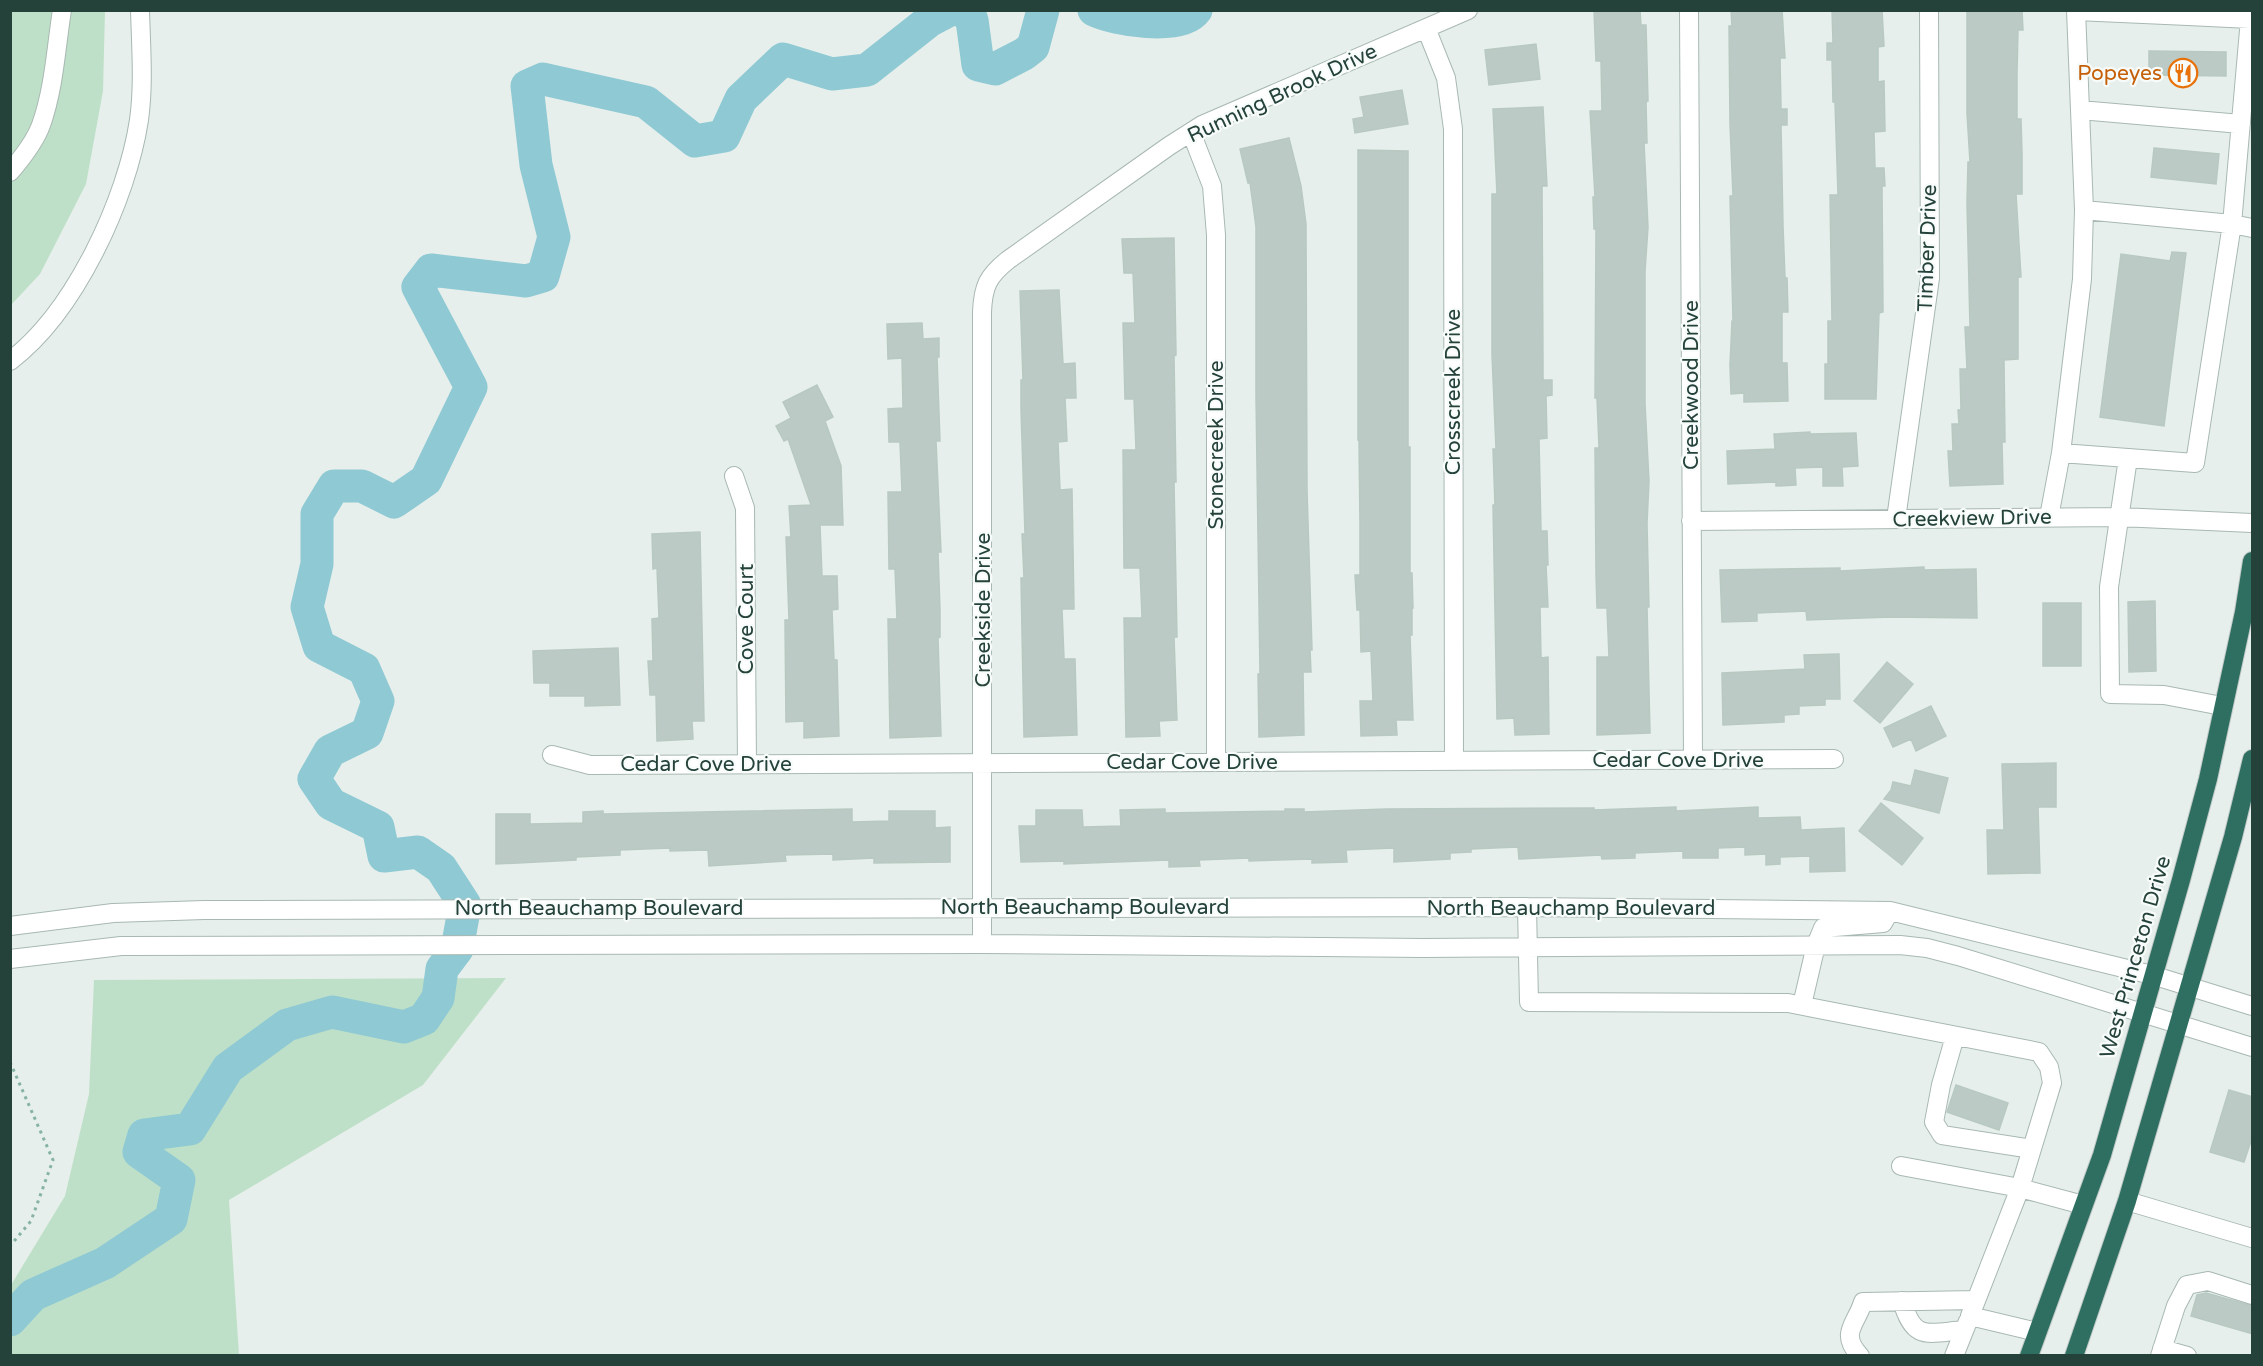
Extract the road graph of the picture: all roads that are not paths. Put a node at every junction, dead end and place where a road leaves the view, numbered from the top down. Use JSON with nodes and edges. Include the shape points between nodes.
{"nodes":[{"id":1,"x":62,"y":10,"type":"edge"},
{"id":2,"x":140,"y":10,"type":"edge"},
{"id":3,"x":1468,"y":10,"type":"edge"},
{"id":4,"x":1689,"y":10,"type":"edge"},
{"id":5,"x":1929,"y":10,"type":"edge"},
{"id":6,"x":2076,"y":11,"type":"edge"},
{"id":7,"x":2188,"y":13,"type":"edge"},
{"id":8,"x":1426,"y":28,"type":"junction"},
{"id":9,"x":2080,"y":110,"type":"junction"},
{"id":10,"x":2241,"y":124,"type":"junction"},
{"id":11,"x":1191,"y":132,"type":"junction"},
{"id":12,"x":10,"y":172,"type":"edge"},
{"id":13,"x":2084,"y":210,"type":"junction"},
{"id":14,"x":2232,"y":224,"type":"junction"},
{"id":15,"x":2253,"y":228,"type":"edge"},
{"id":16,"x":989,"y":278,"type":"joint"},
{"id":17,"x":10,"y":361,"type":"edge"},
{"id":18,"x":2061,"y":453,"type":"junction"},
{"id":19,"x":2128,"y":458,"type":"junction"},
{"id":20,"x":734,"y":476,"type":"dead end"},
{"id":21,"x":2049,"y":517,"type":"junction"},
{"id":22,"x":2120,"y":517,"type":"junction"},
{"id":23,"x":1896,"y":519,"type":"junction"},
{"id":24,"x":1691,"y":521,"type":"junction"},
{"id":25,"x":2253,"y":523,"type":"edge"},
{"id":26,"x":2253,"y":561,"type":"edge"},
{"id":27,"x":2222,"y":706,"type":"junction"},
{"id":28,"x":552,"y":755,"type":"dead end"},
{"id":29,"x":1834,"y":759,"type":"dead end"},
{"id":30,"x":2253,"y":759,"type":"edge"},
{"id":31,"x":1693,"y":760,"type":"junction"},
{"id":32,"x":1454,"y":761,"type":"junction"},
{"id":33,"x":1216,"y":762,"type":"junction"},
{"id":34,"x":983,"y":763,"type":"junction"},
{"id":35,"x":747,"y":764,"type":"junction"},
{"id":36,"x":1527,"y":907,"type":"junction"},
{"id":37,"x":982,"y":908,"type":"junction"},
{"id":38,"x":1890,"y":911,"type":"junction"},
{"id":39,"x":10,"y":926,"type":"edge"},
{"id":40,"x":982,"y":944,"type":"junction"},
{"id":41,"x":1816,"y":945,"type":"junction"},
{"id":42,"x":1528,"y":947,"type":"junction"},
{"id":43,"x":10,"y":959,"type":"edge"},
{"id":44,"x":2152,"y":975,"type":"junction"},
{"id":45,"x":2190,"y":988,"type":"junction"},
{"id":46,"x":1802,"y":1005,"type":"junction"},
{"id":47,"x":2253,"y":1006,"type":"edge"},
{"id":48,"x":2141,"y":1014,"type":"junction"},
{"id":49,"x":2179,"y":1026,"type":"junction"},
{"id":50,"x":1955,"y":1036,"type":"junction"},
{"id":51,"x":2253,"y":1047,"type":"edge"},
{"id":52,"x":2032,"y":1149,"type":"junction"},
{"id":53,"x":1901,"y":1166,"type":"dead end"},
{"id":54,"x":2020,"y":1188,"type":"junction"},
{"id":55,"x":2127,"y":1201,"type":"junction"},
{"id":56,"x":2083,"y":1205,"type":"junction"},
{"id":57,"x":2253,"y":1238,"type":"edge"},
{"id":58,"x":2253,"y":1294,"type":"edge"},
{"id":59,"x":1902,"y":1301,"type":"junction"},
{"id":60,"x":1862,"y":1307,"type":"junction"},
{"id":61,"x":1970,"y":1315,"type":"junction"},
{"id":62,"x":2037,"y":1332,"type":"junction"},
{"id":63,"x":2161,"y":1352,"type":"edge"},
{"id":64,"x":1860,"y":1356,"type":"edge"},
{"id":65,"x":1865,"y":1356,"type":"edge"},
{"id":66,"x":1954,"y":1356,"type":"edge"},
{"id":67,"x":2029,"y":1356,"type":"edge"},
{"id":68,"x":2074,"y":1356,"type":"edge"},
{"id":69,"x":2187,"y":1356,"type":"edge"}],
"edges":[{"from":1,"to":12,"type":"street","via":[[50,94],[40,127]]},
{"from":2,"to":17,"type":"street","via":[[139,120],[126,176],[89,262],[56,312],[23,352]]},
{"from":3,"to":8,"type":"street","name":"Running Brook Drive"},
{"from":4,"to":24,"type":"street","name":"Creekwood Drive"},
{"from":5,"to":23,"type":"street","name":"Timber Drive","via":[[1930,278]]},
{"from":6,"to":7,"type":"street"},
{"from":6,"to":9,"type":"street"},
{"from":7,"to":10,"type":"street","via":[[2250,19]]},
{"from":8,"to":11,"type":"street","name":"Running Brook Drive"},
{"from":8,"to":32,"type":"street","name":"Crosscreek Drive","via":[[1446,78],[1453,129]]},
{"from":9,"to":10,"type":"street"},
{"from":9,"to":13,"type":"street"},
{"from":10,"to":14,"type":"street"},
{"from":11,"to":16,"type":"street","name":"Running Brook Drive","via":[[1008,260]]},
{"from":11,"to":33,"type":"street","name":"Stonecreek Drive","via":[[1212,186],[1216,235]]},
{"from":13,"to":14,"type":"street"},
{"from":13,"to":18,"type":"street","via":[[2082,279]]},
{"from":14,"to":15,"type":"street"},
{"from":14,"to":19,"type":"street","via":[[2194,463]]},
{"from":16,"to":34,"type":"street","name":"Creekside Drive","via":[[982,312]]},
{"from":18,"to":19,"type":"street"},
{"from":18,"to":21,"type":"street"},
{"from":19,"to":22,"type":"street"},
{"from":20,"to":35,"type":"street","name":"Cove Court","via":[[745,508]]},
{"from":21,"to":22,"type":"street","name":"Creekview Drive"},
{"from":21,"to":23,"type":"street","name":"Creekview Drive"},
{"from":22,"to":25,"type":"street","name":"Creekview Drive"},
{"from":22,"to":27,"type":"street","via":[[2109,587],[2110,694],[2164,695]]},
{"from":23,"to":24,"type":"street","name":"Creekview Drive"},
{"from":24,"to":31,"type":"street","name":"Creekwood Drive"},
{"from":26,"to":27,"type":"highway","name":"West Princeton Drive"},
{"from":27,"to":44,"type":"highway","name":"West Princeton Drive","via":[[2208,778]]},
{"from":28,"to":35,"type":"street","name":"Cedar Cove Drive","via":[[590,765]]},
{"from":29,"to":31,"type":"street","name":"Cedar Cove Drive"},
{"from":30,"to":45,"type":"highway"},
{"from":31,"to":32,"type":"street","name":"Cedar Cove Drive"},
{"from":32,"to":33,"type":"street","name":"Cedar Cove Drive"},
{"from":33,"to":34,"type":"street","name":"Cedar Cove Drive"},
{"from":34,"to":35,"type":"street","name":"Cedar Cove Drive"},
{"from":34,"to":37,"type":"street","name":"Creekside Drive"},
{"from":36,"to":37,"type":"street","name":"North Beauchamp Boulevard"},
{"from":36,"to":38,"type":"street","name":"North Beauchamp Boulevard"},
{"from":36,"to":42,"type":"street"},
{"from":37,"to":39,"type":"street","name":"North Beauchamp Boulevard","via":[[204,910],[113,913]]},
{"from":37,"to":40,"type":"street","name":"Creekside Drive"},
{"from":38,"to":41,"type":"street","via":[[1883,923],[1823,928]]},
{"from":38,"to":44,"type":"street","name":"North Beauchamp Boulevard"},
{"from":40,"to":42,"type":"street","name":"North Beauchamp Boulevard"},
{"from":40,"to":43,"type":"street","name":"North Beauchamp Boulevard","via":[[121,946]]},
{"from":41,"to":42,"type":"street","name":"North Beauchamp Boulevard"},
{"from":41,"to":46,"type":"street"},
{"from":41,"to":48,"type":"street","name":"North Beauchamp Boulevard","via":[[1927,948]]},
{"from":42,"to":46,"type":"street","via":[[1529,1002]]},
{"from":44,"to":45,"type":"street","name":"North Beauchamp Boulevard"},
{"from":44,"to":48,"type":"highway","name":"West Princeton Drive"},
{"from":45,"to":47,"type":"street","name":"North Beauchamp Boulevard"},
{"from":45,"to":49,"type":"highway"},
{"from":46,"to":50,"type":"street"},
{"from":48,"to":49,"type":"street","name":"North Beauchamp Boulevard"},
{"from":48,"to":56,"type":"highway","name":"West Princeton Drive","via":[[2102,1155]]},
{"from":49,"to":51,"type":"street","name":"North Beauchamp Boulevard"},
{"from":49,"to":55,"type":"highway"},
{"from":50,"to":52,"type":"street","via":[[2039,1052],[2049,1066],[2052,1083]]},
{"from":50,"to":52,"type":"street","via":[[1934,1122],[1942,1135]]},
{"from":52,"to":54,"type":"street"},
{"from":53,"to":54,"type":"street"},
{"from":54,"to":56,"type":"street"},
{"from":54,"to":61,"type":"street"},
{"from":55,"to":57,"type":"street"},
{"from":55,"to":68,"type":"highway"},
{"from":56,"to":62,"type":"highway","name":"West Princeton Drive"},
{"from":58,"to":63,"type":"street","via":[[2208,1281],[2187,1285]]},
{"from":59,"to":60,"type":"street"},
{"from":59,"to":61,"type":"street"},
{"from":59,"to":61,"type":"street","via":[[1908,1320],[1924,1333]]},
{"from":60,"to":64,"type":"street","via":[[1849,1333],[1851,1346]]},
{"from":60,"to":65,"type":"street"},
{"from":61,"to":62,"type":"street"},
{"from":61,"to":66,"type":"street"},
{"from":62,"to":67,"type":"highway","name":"West Princeton Drive"},
{"from":63,"to":69,"type":"street"}]}
